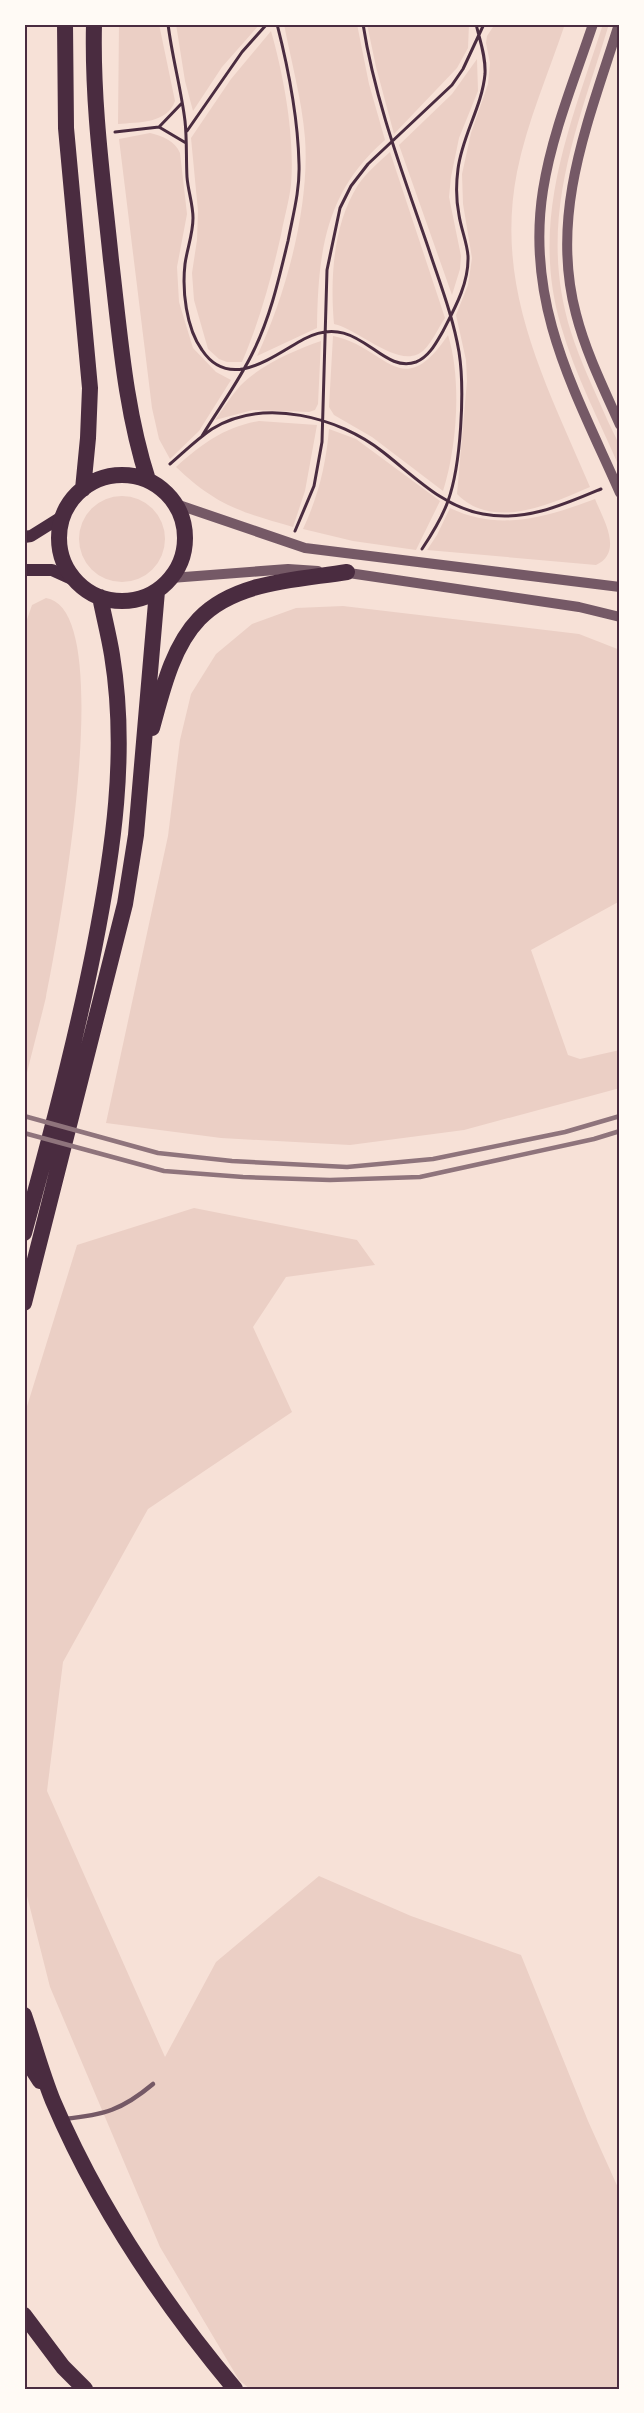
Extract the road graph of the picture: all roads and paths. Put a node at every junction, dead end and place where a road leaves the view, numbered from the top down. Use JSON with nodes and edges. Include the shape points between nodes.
{"nodes":[{"id":1,"x":65,"y":24,"type":"edge"},
{"id":2,"x":94,"y":24,"type":"edge"},
{"id":3,"x":168,"y":24,"type":"edge"},
{"id":4,"x":267,"y":24,"type":"edge"},
{"id":5,"x":277,"y":24,"type":"edge"},
{"id":6,"x":363,"y":24,"type":"edge"},
{"id":7,"x":476,"y":24,"type":"edge"},
{"id":8,"x":484,"y":24,"type":"edge"},
{"id":9,"x":593,"y":24,"type":"edge"},
{"id":10,"x":619,"y":24,"type":"edge"},
{"id":11,"x":478,"y":34,"type":"junction"},
{"id":12,"x":182,"y":103,"type":"junction"},
{"id":13,"x":159,"y":127,"type":"junction"},
{"id":14,"x":115,"y":132,"type":"dead end"},
{"id":15,"x":186,"y":132,"type":"junction"},
{"id":16,"x":186,"y":143,"type":"junction"},
{"id":17,"x":392,"y":143,"type":"junction"},
{"id":18,"x":451,"y":316,"type":"junction"},
{"id":19,"x":326,"y":330,"type":"junction"},
{"id":20,"x":243,"y":370,"type":"junction"},
{"id":21,"x":323,"y":420,"type":"junction"},
{"id":22,"x":620,"y":425,"type":"edge"},
{"id":23,"x":201,"y":437,"type":"junction"},
{"id":24,"x":170,"y":464,"type":"dead end"},
{"id":25,"x":148,"y":480,"type":"junction"},
{"id":26,"x":83,"y":489,"type":"junction"},
{"id":27,"x":601,"y":489,"type":"dead end"},
{"id":28,"x":620,"y":493,"type":"edge"},
{"id":29,"x":448,"y":501,"type":"junction"},
{"id":30,"x":176,"y":504,"type":"junction"},
{"id":31,"x":63,"y":516,"type":"junction"},
{"id":32,"x":295,"y":533,"type":"dead end"},
{"id":33,"x":24,"y":537,"type":"edge"},
{"id":34,"x":420,"y":553,"type":"dead end"},
{"id":35,"x":346,"y":572,"type":"junction"},
{"id":36,"x":25,"y":573,"type":"edge"},
{"id":37,"x":171,"y":578,"type":"junction"},
{"id":38,"x":74,"y":580,"type":"junction"},
{"id":39,"x":620,"y":586,"type":"edge"},
{"id":40,"x":157,"y":591,"type":"junction"},
{"id":41,"x":100,"y":597,"type":"junction"},
{"id":42,"x":620,"y":617,"type":"edge"},
{"id":43,"x":142,"y":767,"type":"junction"},
{"id":44,"x":24,"y":1233,"type":"edge"},
{"id":45,"x":24,"y":1303,"type":"edge"},
{"id":46,"x":24,"y":2015,"type":"edge"},
{"id":47,"x":24,"y":2056,"type":"edge"},
{"id":48,"x":153,"y":2084,"type":"dead end"},
{"id":49,"x":52,"y":2099,"type":"junction"},
{"id":50,"x":62,"y":2120,"type":"junction"},
{"id":51,"x":24,"y":2315,"type":"edge"},
{"id":52,"x":85,"y":2389,"type":"edge"},
{"id":53,"x":235,"y":2389,"type":"edge"}],
"edges":[{"from":1,"to":26,"type":"highway","via":[[66,128],[90,388]]},
{"from":2,"to":25,"type":"highway","via":[[96,124],[125,383]]},
{"from":3,"to":12,"type":"path"},
{"from":4,"to":15,"type":"path","via":[[237,58]]},
{"from":5,"to":20,"type":"path","via":[[296,133],[298,182],[274,300]]},
{"from":6,"to":17,"type":"path"},
{"from":7,"to":11,"type":"path"},
{"from":8,"to":11,"type":"path"},
{"from":9,"to":28,"type":"street","via":[[550,155],[539,222],[539,256],[549,323],[559,355]]},
{"from":10,"to":22,"type":"street","via":[[573,173],[566,244],[576,314]]},
{"from":11,"to":17,"type":"path","via":[[452,85]]},
{"from":11,"to":18,"type":"path","via":[[485,74],[461,151],[457,183],[467,268]]},
{"from":12,"to":13,"type":"path"},
{"from":12,"to":15,"type":"path"},
{"from":13,"to":14,"type":"path"},
{"from":13,"to":16,"type":"path"},
{"from":15,"to":16,"type":"path"},
{"from":16,"to":20,"type":"path","via":[[193,220],[184,279],[189,314],[204,353],[222,366]]},
{"from":17,"to":18,"type":"path"},
{"from":17,"to":19,"type":"path","via":[[359,174],[340,208],[327,270]]},
{"from":18,"to":19,"type":"path","via":[[428,353],[409,363],[395,361],[345,333]]},
{"from":18,"to":29,"type":"path","via":[[460,354],[462,393],[457,463]]},
{"from":19,"to":20,"type":"path"},
{"from":19,"to":21,"type":"path"},
{"from":20,"to":23,"type":"path"},
{"from":21,"to":23,"type":"path","via":[[258,414],[225,423]]},
{"from":21,"to":29,"type":"path","via":[[370,442]]},
{"from":21,"to":32,"type":"path","via":[[314,486]]},
{"from":23,"to":24,"type":"path"},
{"from":25,"to":26,"type":"highway","via":[[114,475]]},
{"from":25,"to":30,"type":"highway"},
{"from":26,"to":31,"type":"highway"},
{"from":27,"to":29,"type":"path","via":[[549,510],[517,516],[481,514]]},
{"from":29,"to":34,"type":"path"},
{"from":30,"to":37,"type":"highway","via":[[184,522],[186,541],[182,561]]},
{"from":30,"to":39,"type":"street","via":[[305,548]]},
{"from":31,"to":33,"type":"main road"},
{"from":31,"to":38,"type":"highway","via":[[60,550]]},
{"from":35,"to":37,"type":"street","via":[[288,569]]},
{"from":35,"to":42,"type":"street","via":[[579,607]]},
{"from":35,"to":43,"type":"highway","via":[[246,590],[199,619],[182,644],[164,687]]},
{"from":36,"to":38,"type":"main road","via":[[52,570]]},
{"from":37,"to":40,"type":"highway"},
{"from":38,"to":41,"type":"highway"},
{"from":40,"to":41,"type":"highway","via":[[139,599],[119,601]]},
{"from":40,"to":43,"type":"highway"},
{"from":41,"to":44,"type":"highway","via":[[116,687],[114,832],[102,911],[68,1071]]},
{"from":43,"to":45,"type":"highway","via":[[125,904]]},
{"from":46,"to":49,"type":"highway"},
{"from":47,"to":49,"type":"highway"},
{"from":48,"to":50,"type":"lane","via":[[116,2110]]},
{"from":49,"to":50,"type":"highway"},
{"from":50,"to":53,"type":"highway","via":[[96,2189],[154,2286]]},
{"from":51,"to":52,"type":"highway"}]}
